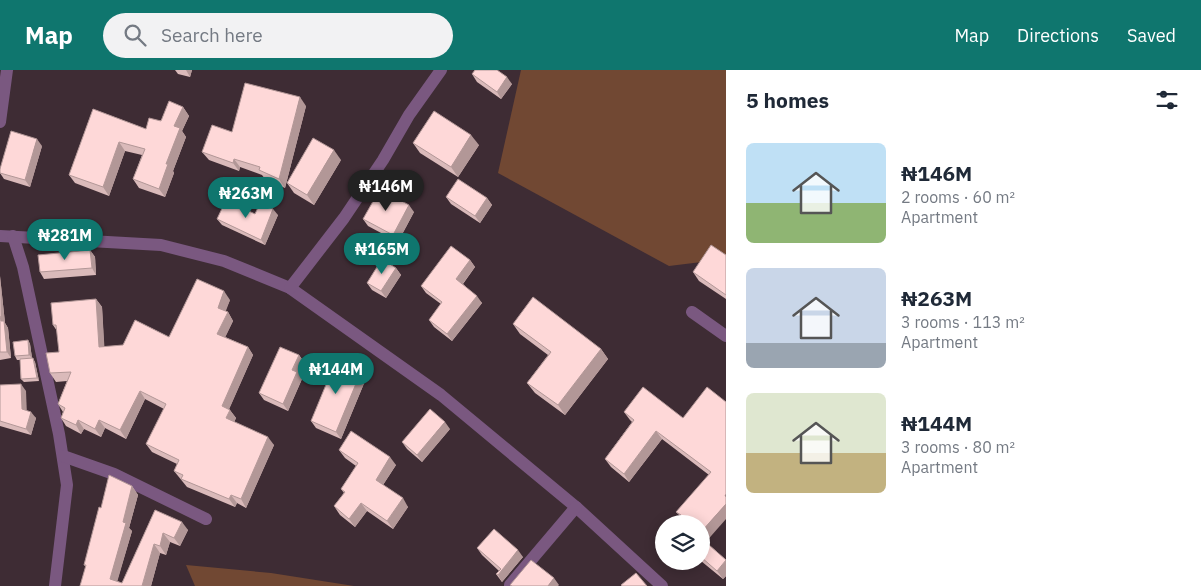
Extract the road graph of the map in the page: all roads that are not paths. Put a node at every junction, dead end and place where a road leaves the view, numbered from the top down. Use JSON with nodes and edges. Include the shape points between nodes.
{"nodes":[{"id":1,"x":7,"y":70,"type":"edge"},
{"id":2,"x":441,"y":70,"type":"edge"},
{"id":3,"x":0,"y":122,"type":"edge"},
{"id":4,"x":7,"y":236,"type":"edge"},
{"id":5,"x":290,"y":288,"type":"junction"},
{"id":6,"x":692,"y":312,"type":"dead end"},
{"id":7,"x":726,"y":336,"type":"edge"},
{"id":8,"x":63,"y":456,"type":"junction"},
{"id":9,"x":576,"y":507,"type":"junction"},
{"id":10,"x":206,"y":519,"type":"dead end"},
{"id":11,"x":510,"y":585,"type":"edge"},
{"id":12,"x":55,"y":586,"type":"edge"},
{"id":13,"x":662,"y":586,"type":"edge"}],
"edges":[{"from":1,"to":3,"type":"street"},
{"from":2,"to":5,"type":"street","via":[[344,218]]},
{"from":4,"to":5,"type":"street","via":[[161,245],[224,261]]},
{"from":4,"to":8,"type":"street","via":[[23,267]]},
{"from":5,"to":9,"type":"street","via":[[441,395]]},
{"from":6,"to":7,"type":"street"},
{"from":8,"to":10,"type":"street","via":[[114,474]]},
{"from":8,"to":12,"type":"street","via":[[67,485]]},
{"from":9,"to":11,"type":"street"},
{"from":9,"to":13,"type":"street"}]}
